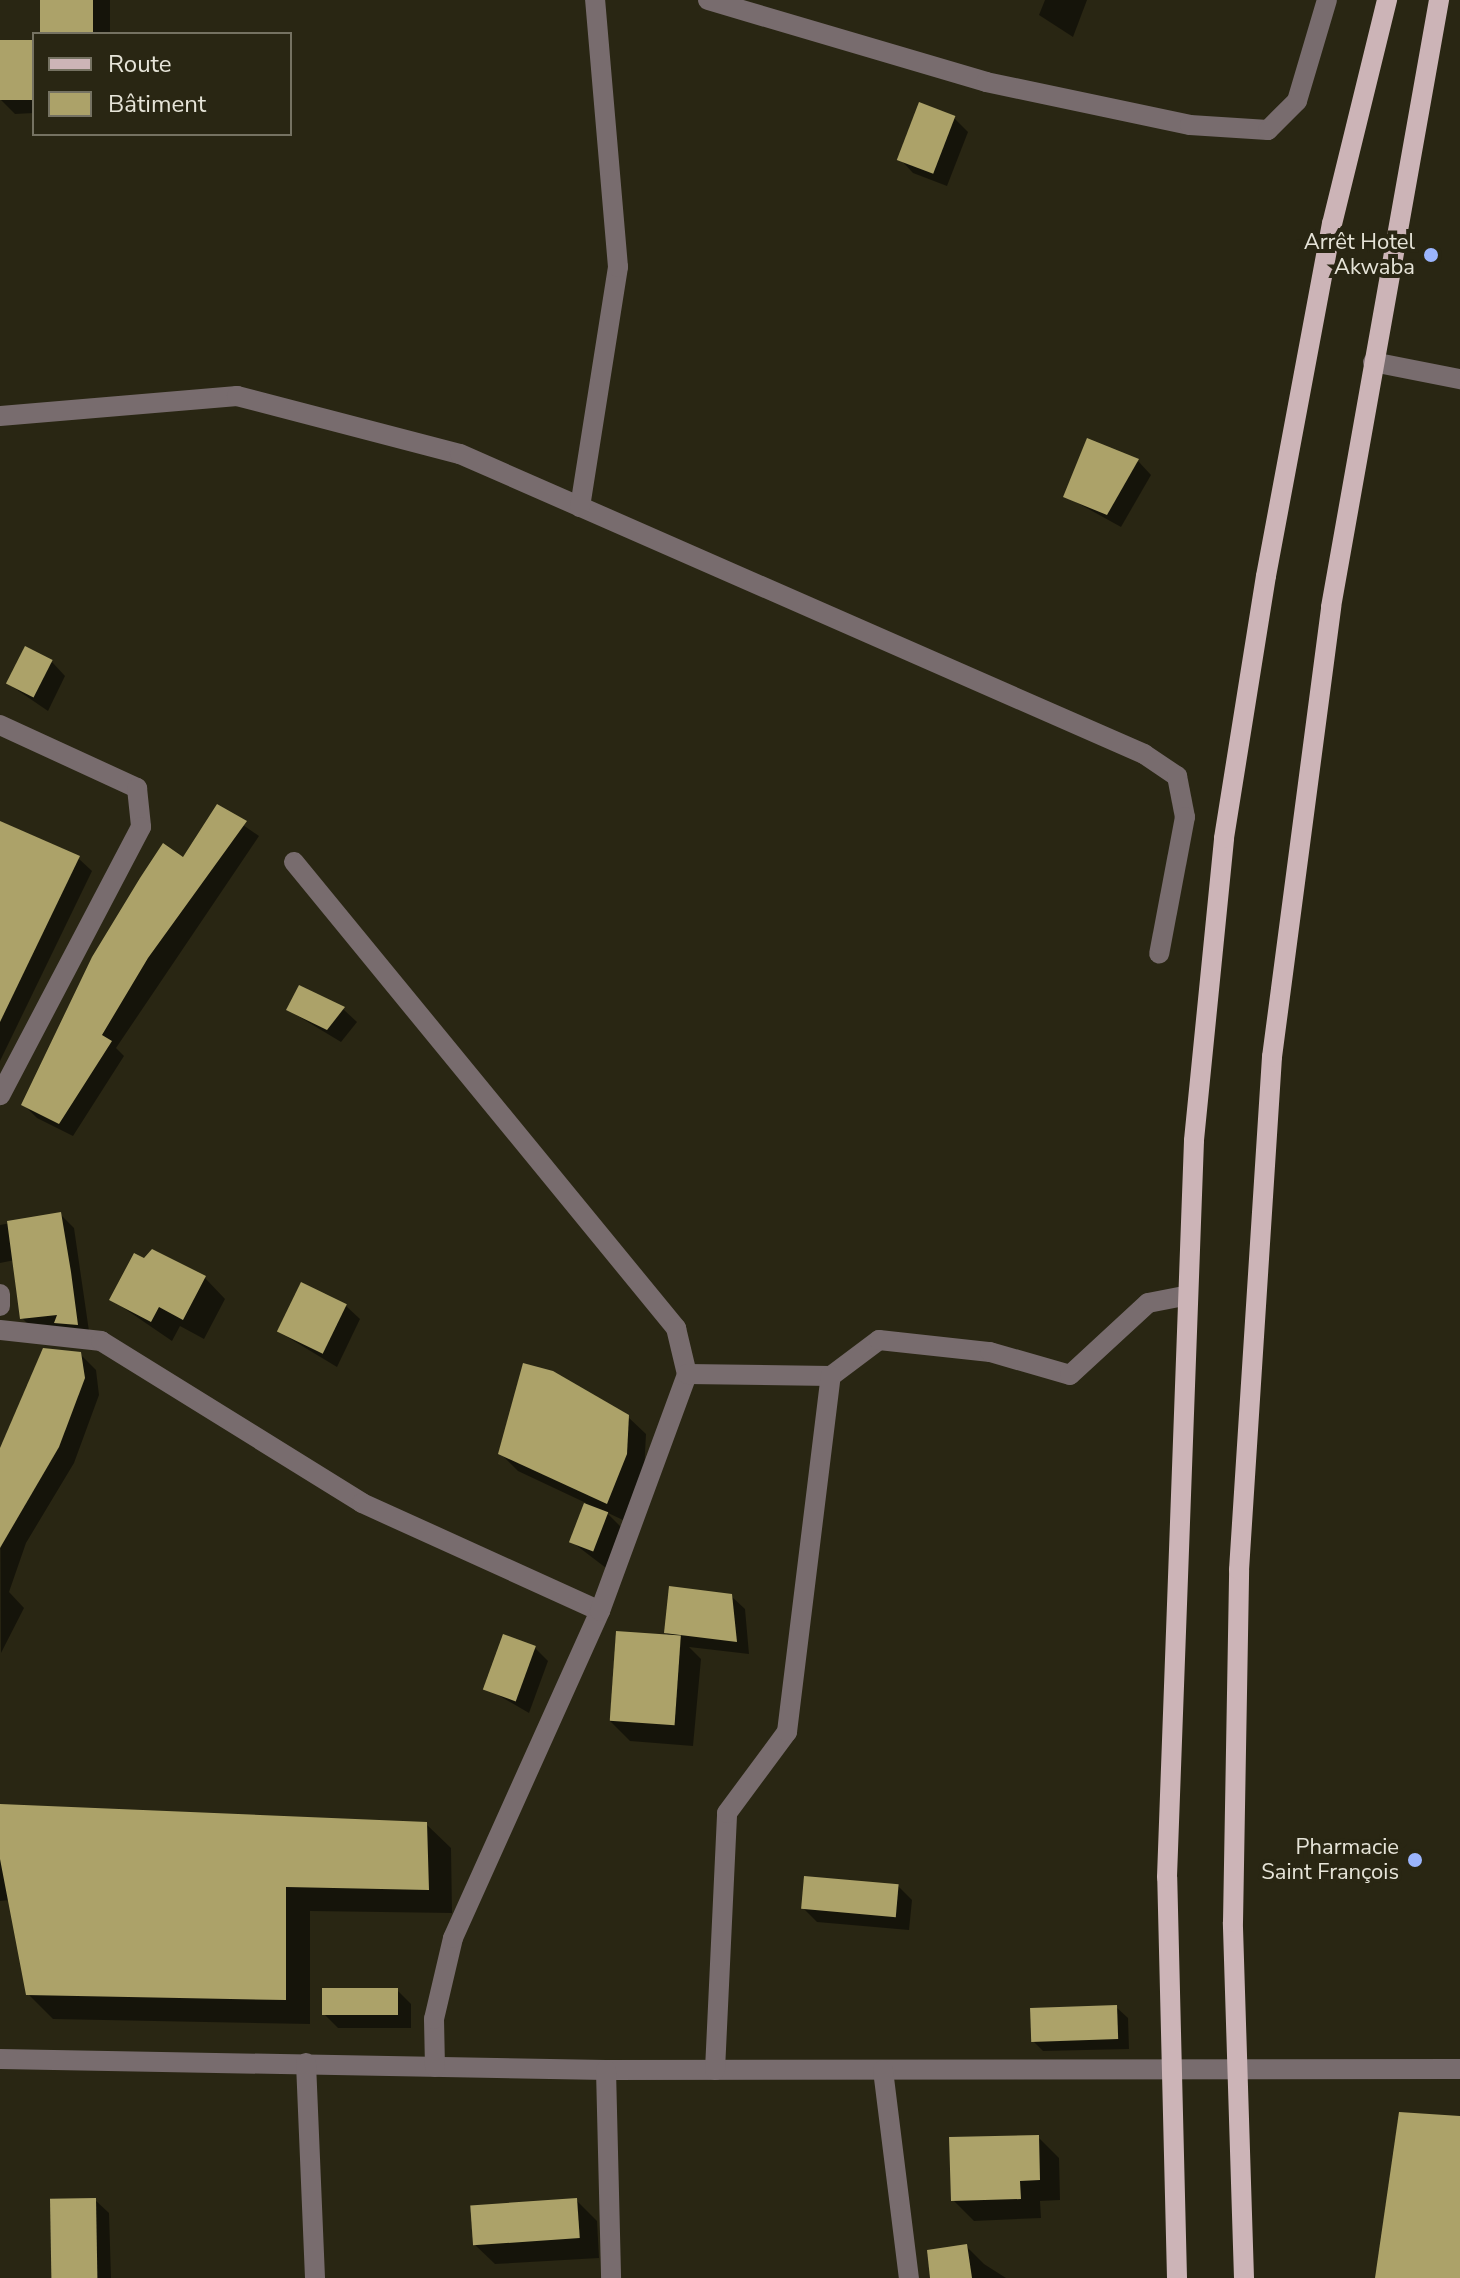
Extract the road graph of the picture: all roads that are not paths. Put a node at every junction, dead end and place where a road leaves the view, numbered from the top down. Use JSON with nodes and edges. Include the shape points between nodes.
{"nodes":[{"id":1,"x":595,"y":0,"type":"edge"},
{"id":2,"x":708,"y":0,"type":"edge"},
{"id":3,"x":1327,"y":0,"type":"edge"},
{"id":4,"x":1387,"y":0,"type":"edge"},
{"id":5,"x":1439,"y":0,"type":"edge"},
{"id":6,"x":1373,"y":362,"type":"junction"},
{"id":7,"x":1460,"y":379,"type":"edge"},
{"id":8,"x":0,"y":416,"type":"edge"},
{"id":9,"x":580,"y":507,"type":"junction"},
{"id":10,"x":0,"y":725,"type":"edge"},
{"id":11,"x":294,"y":862,"type":"dead end"},
{"id":12,"x":1159,"y":954,"type":"dead end"},
{"id":13,"x":0,"y":1095,"type":"edge"},
{"id":14,"x":0,"y":1294,"type":"edge"},
{"id":15,"x":1185,"y":1296,"type":"junction"},
{"id":16,"x":0,"y":1306,"type":"edge"},
{"id":17,"x":0,"y":1330,"type":"edge"},
{"id":18,"x":687,"y":1374,"type":"junction"},
{"id":19,"x":831,"y":1376,"type":"junction"},
{"id":20,"x":600,"y":1611,"type":"junction"},
{"id":21,"x":0,"y":2059,"type":"edge"},
{"id":22,"x":306,"y":2063,"type":"junction"},
{"id":23,"x":435,"y":2067,"type":"junction"},
{"id":24,"x":1460,"y":2069,"type":"edge"},
{"id":25,"x":606,"y":2070,"type":"junction"},
{"id":26,"x":715,"y":2070,"type":"junction"},
{"id":27,"x":883,"y":2070,"type":"junction"},
{"id":28,"x":1171,"y":2071,"type":"junction"},
{"id":29,"x":1235,"y":2071,"type":"junction"},
{"id":30,"x":315,"y":2278,"type":"edge"},
{"id":31,"x":611,"y":2278,"type":"edge"},
{"id":32,"x":909,"y":2278,"type":"edge"},
{"id":33,"x":1177,"y":2278,"type":"edge"},
{"id":34,"x":1244,"y":2278,"type":"edge"}],
"edges":[{"from":1,"to":9,"type":"street","via":[[618,267]]},
{"from":2,"to":3,"type":"street","via":[[986,82],[1190,125],[1268,130],[1297,101]]},
{"from":4,"to":15,"type":"main road","via":[[1332,224],[1224,838]]},
{"from":5,"to":6,"type":"main road"},
{"from":6,"to":7,"type":"street"},
{"from":6,"to":29,"type":"main road","via":[[1298,830],[1272,1057],[1239,1570]]},
{"from":8,"to":9,"type":"street","via":[[237,396],[460,454]]},
{"from":9,"to":12,"type":"street","via":[[805,599],[1177,776],[1185,817]]},
{"from":10,"to":13,"type":"street","via":[[137,788],[141,827]]},
{"from":11,"to":18,"type":"street","via":[[676,1328]]},
{"from":14,"to":16,"type":"street"},
{"from":15,"to":19,"type":"street","via":[[1148,1303],[1070,1375],[990,1352],[879,1340]]},
{"from":15,"to":28,"type":"main road","via":[[1167,1877]]},
{"from":17,"to":20,"type":"street","via":[[101,1341],[362,1503]]},
{"from":18,"to":19,"type":"street"},
{"from":18,"to":20,"type":"street"},
{"from":19,"to":26,"type":"street","via":[[787,1732],[727,1813]]},
{"from":20,"to":23,"type":"street","via":[[453,1938],[434,2019]]},
{"from":21,"to":22,"type":"street"},
{"from":22,"to":23,"type":"street"},
{"from":22,"to":30,"type":"street"},
{"from":23,"to":25,"type":"street"},
{"from":24,"to":29,"type":"street"},
{"from":25,"to":26,"type":"street"},
{"from":25,"to":31,"type":"street"},
{"from":26,"to":27,"type":"street"},
{"from":27,"to":28,"type":"street"},
{"from":27,"to":32,"type":"street"},
{"from":28,"to":29,"type":"street"},
{"from":28,"to":33,"type":"main road"},
{"from":29,"to":34,"type":"main road"}]}
